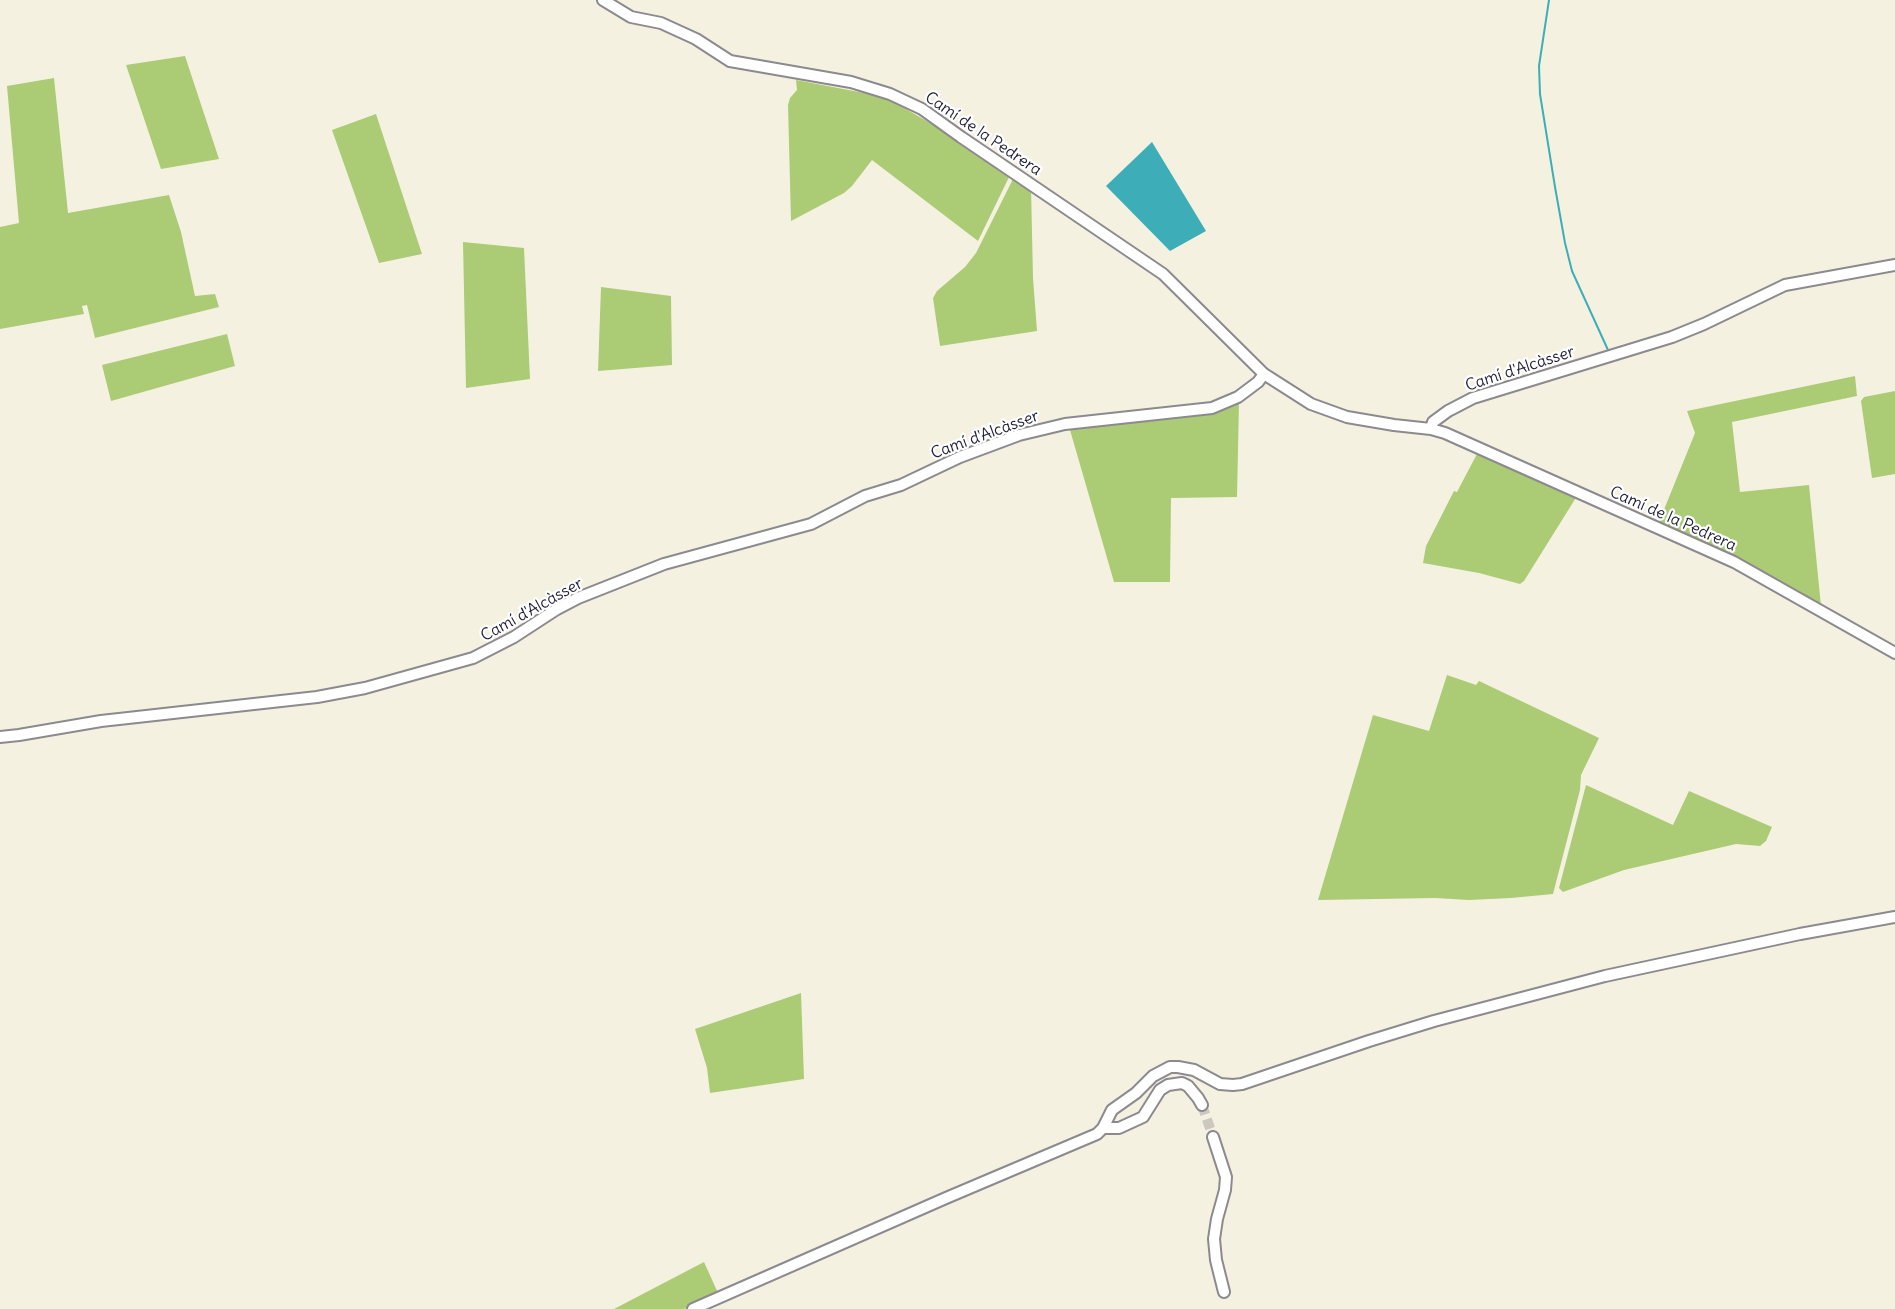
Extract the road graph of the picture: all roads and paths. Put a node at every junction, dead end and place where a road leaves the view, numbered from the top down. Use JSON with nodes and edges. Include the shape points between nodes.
{"nodes":[{"id":1,"x":603,"y":0,"type":"edge"},
{"id":2,"x":1895,"y":265,"type":"edge"},
{"id":3,"x":1264,"y":374,"type":"junction"},
{"id":4,"x":1431,"y":429,"type":"junction"},
{"id":5,"x":1895,"y":653,"type":"edge"},
{"id":6,"x":0,"y":737,"type":"edge"},
{"id":7,"x":1895,"y":917,"type":"edge"},
{"id":8,"x":1202,"y":1106,"type":"tunnel mouth"},
{"id":9,"x":1103,"y":1128,"type":"junction"},
{"id":10,"x":1213,"y":1137,"type":"tunnel mouth"},
{"id":11,"x":1224,"y":1292,"type":"dead end"},
{"id":12,"x":693,"y":1309,"type":"edge"}],
"edges":[{"from":1,"to":3,"type":"street","name":"Camí de la Pedrera","via":[[631,17],[661,23],[696,39],[730,61],[851,82],[922,109],[1162,274]]},
{"from":2,"to":4,"type":"street","name":"Camí d'Alcàsser","via":[[1785,285],[1672,337],[1473,398],[1433,422]]},
{"from":3,"to":4,"type":"street","via":[[1328,412]]},
{"from":3,"to":6,"type":"street","name":"Camí d'Alcàsser","via":[[1238,397],[1212,408],[1065,424],[1018,435],[865,496],[811,524],[664,564],[578,598],[473,658],[317,697],[101,721]]},
{"from":4,"to":5,"type":"street","name":"Camí de la Pedrera","via":[[1734,562]]},
{"from":7,"to":9,"type":"street","via":[[1605,976],[1412,1028],[1242,1084],[1220,1084],[1194,1070],[1170,1067],[1112,1110]]},
{"from":8,"to":9,"type":"street","via":[[1188,1086],[1168,1085],[1160,1090],[1143,1117],[1119,1128]]},
{"from":9,"to":12,"type":"street","via":[[1097,1134]]},
{"from":10,"to":11,"type":"street","via":[[1226,1177],[1214,1239]]}]}
